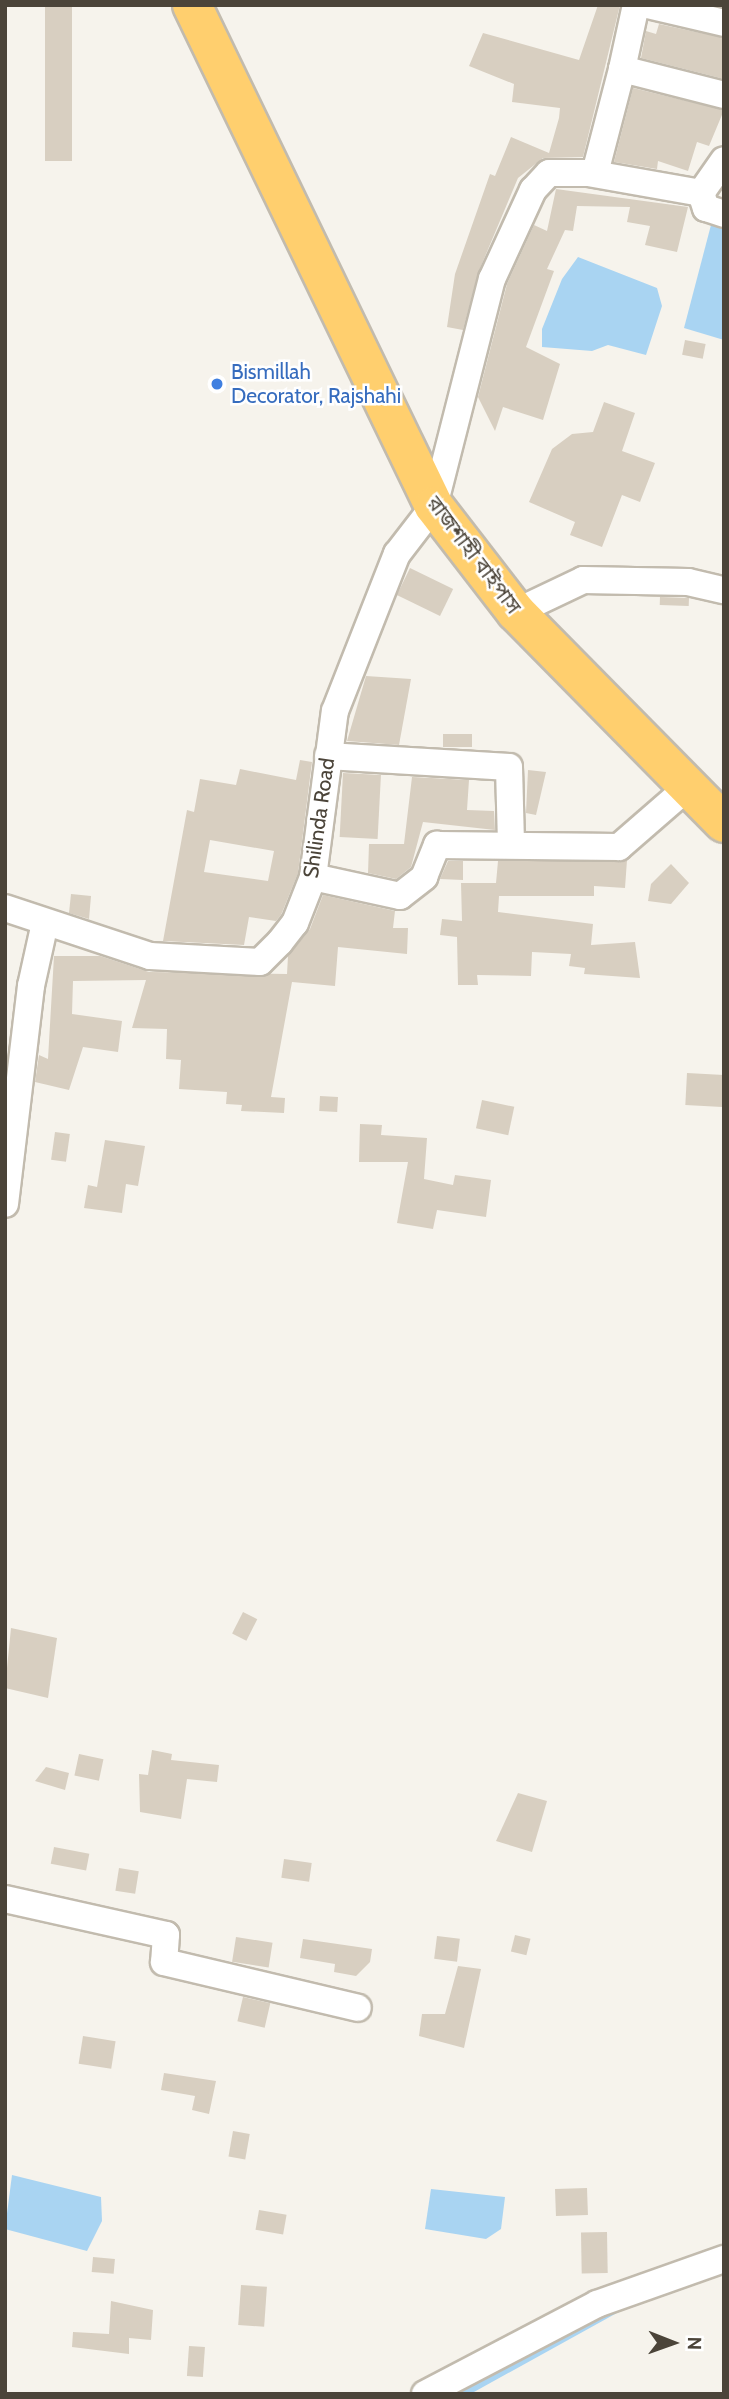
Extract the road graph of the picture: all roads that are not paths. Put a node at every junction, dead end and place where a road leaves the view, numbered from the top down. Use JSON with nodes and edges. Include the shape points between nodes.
{"nodes":[{"id":1,"x":192,"y":5,"type":"edge"},
{"id":2,"x":636,"y":5,"type":"edge"},
{"id":3,"x":648,"y":5,"type":"edge"},
{"id":4,"x":724,"y":23,"type":"edge"},
{"id":5,"x":622,"y":69,"type":"junction"},
{"id":6,"x":724,"y":94,"type":"edge"},
{"id":7,"x":724,"y":160,"type":"edge"},
{"id":8,"x":595,"y":173,"type":"junction"},
{"id":9,"x":701,"y":193,"type":"junction"},
{"id":10,"x":724,"y":214,"type":"edge"},
{"id":11,"x":434,"y":506,"type":"junction"},
{"id":12,"x":724,"y":590,"type":"edge"},
{"id":13,"x":516,"y":612,"type":"junction"},
{"id":14,"x":328,"y":756,"type":"junction"},
{"id":15,"x":688,"y":787,"type":"junction"},
{"id":16,"x":724,"y":822,"type":"edge"},
{"id":17,"x":511,"y":845,"type":"junction"},
{"id":18,"x":313,"y":877,"type":"junction"},
{"id":19,"x":5,"y":908,"type":"edge"},
{"id":20,"x":45,"y":923,"type":"junction"},
{"id":21,"x":5,"y":1204,"type":"edge"},
{"id":22,"x":5,"y":1899,"type":"edge"},
{"id":23,"x":358,"y":2008,"type":"dead end"},
{"id":24,"x":724,"y":2259,"type":"edge"},
{"id":25,"x":425,"y":2394,"type":"edge"}],
"edges":[{"from":1,"to":11,"type":"highway","name":"রাজশাহী বাইপাস"},
{"from":2,"to":5,"type":"street"},
{"from":3,"to":4,"type":"street"},
{"from":5,"to":6,"type":"street"},
{"from":5,"to":8,"type":"street"},
{"from":7,"to":9,"type":"street"},
{"from":8,"to":9,"type":"street"},
{"from":8,"to":11,"type":"street","via":[[549,173],[505,244]]},
{"from":9,"to":10,"type":"street","via":[[706,208]]},
{"from":11,"to":13,"type":"highway","name":"রাজশাহী বাইপাস"},
{"from":11,"to":14,"type":"street","name":"Shilinda Road","via":[[397,554],[372,609],[335,711]]},
{"from":12,"to":13,"type":"street","via":[[688,582],[583,580]]},
{"from":13,"to":15,"type":"highway","name":"রাজশাহী বাইপাস"},
{"from":14,"to":17,"type":"street","via":[[509,766]]},
{"from":14,"to":18,"type":"street","name":"Shilinda Road"},
{"from":15,"to":16,"type":"highway","name":"রাজশাহী বাইপাস"},
{"from":15,"to":17,"type":"street","via":[[619,848]]},
{"from":17,"to":18,"type":"street","via":[[437,845],[424,877],[400,896]]},
{"from":18,"to":20,"type":"street","name":"Shilinda Road","via":[[295,923],[260,962],[150,957]]},
{"from":19,"to":20,"type":"street"},
{"from":20,"to":21,"type":"street"},
{"from":22,"to":23,"type":"street","via":[[166,1935],[164,1962]]},
{"from":24,"to":25,"type":"street","via":[[597,2304]]}]}
